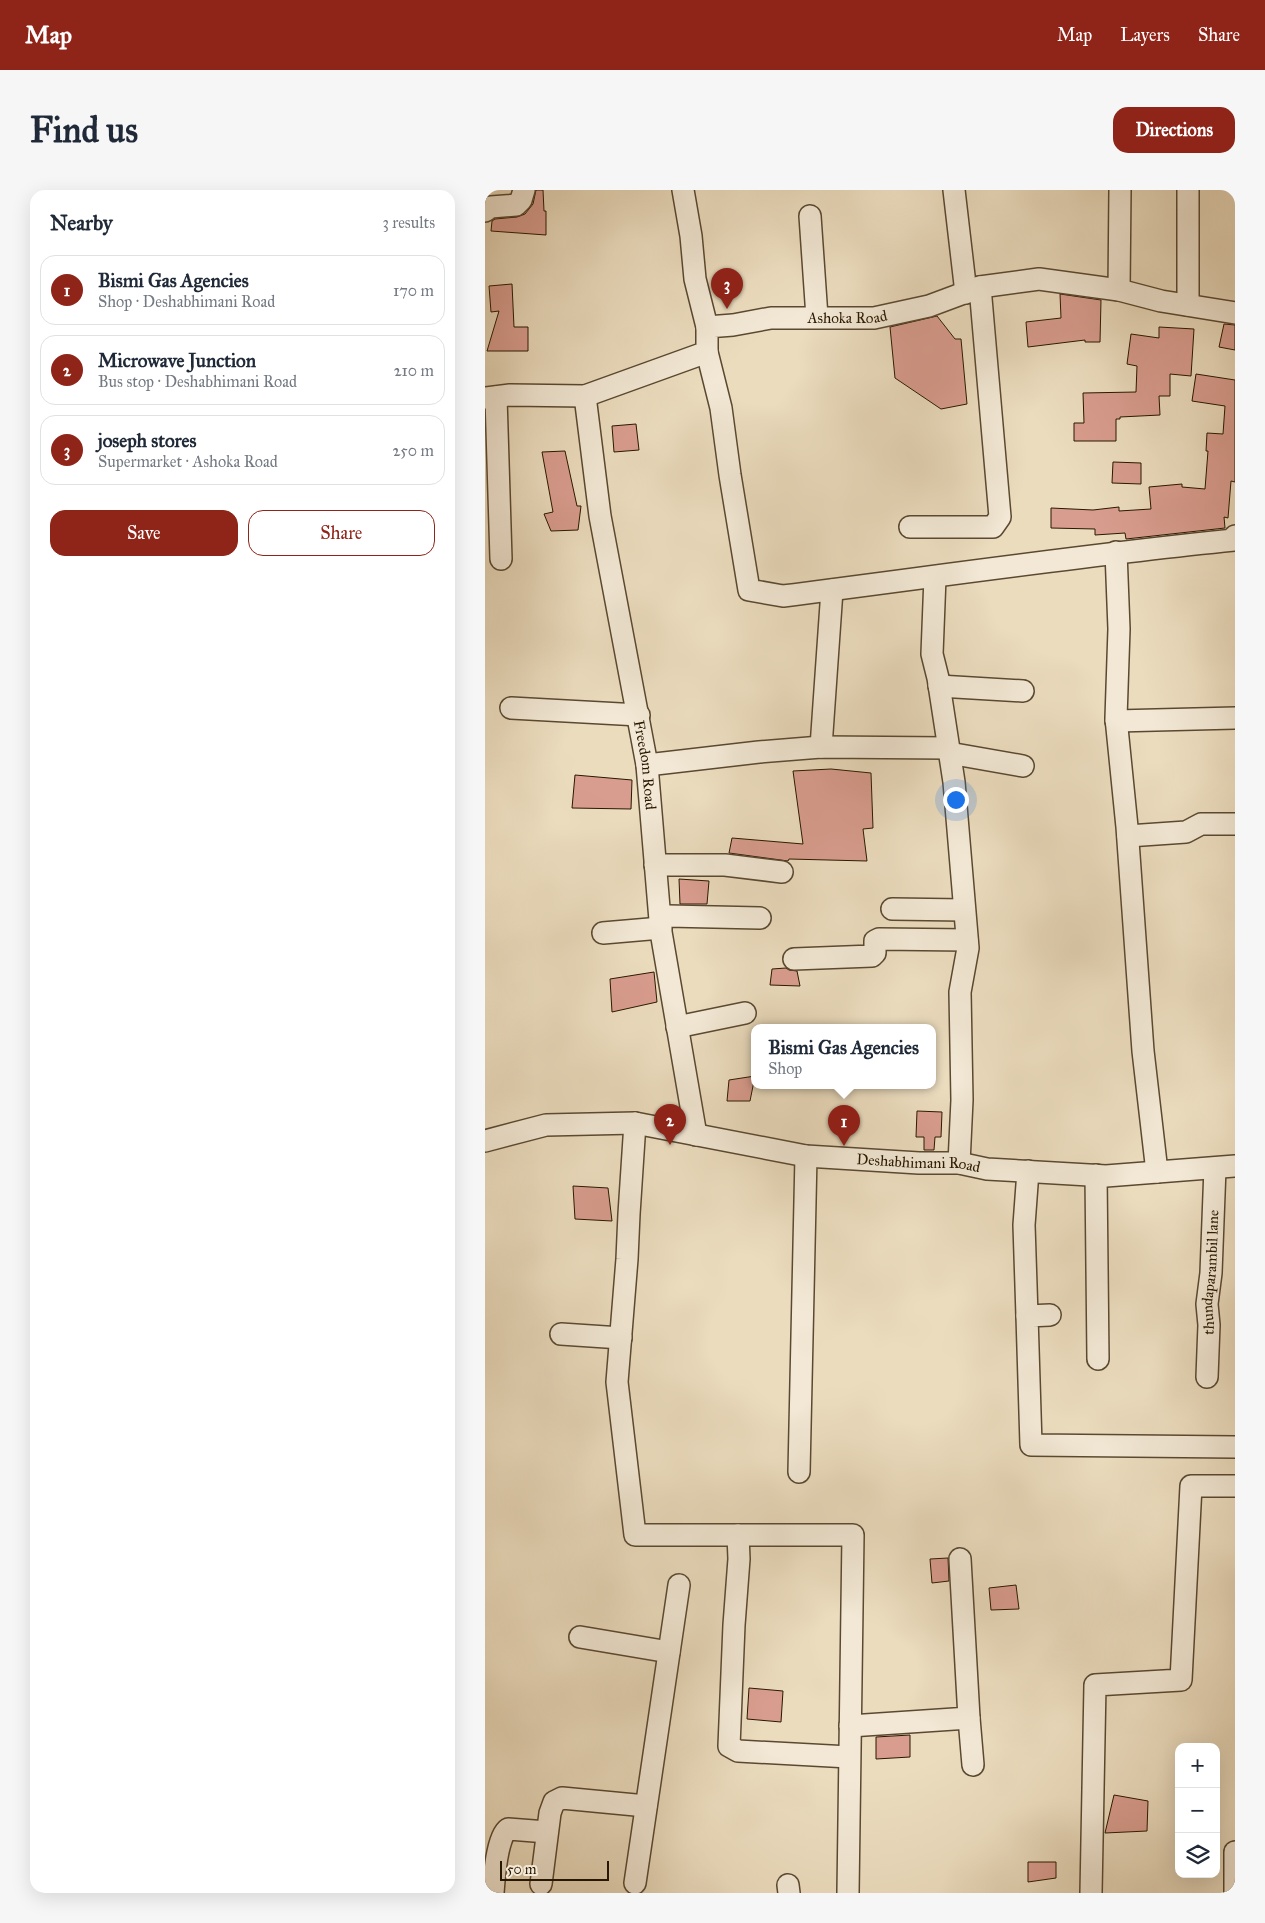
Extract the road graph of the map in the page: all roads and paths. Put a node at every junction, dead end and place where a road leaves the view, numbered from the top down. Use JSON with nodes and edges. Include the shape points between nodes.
{"nodes":[{"id":1,"x":524,"y":190,"type":"edge"},
{"id":2,"x":689,"y":190,"type":"edge"},
{"id":3,"x":954,"y":190,"type":"edge"},
{"id":4,"x":1121,"y":190,"type":"edge"},
{"id":5,"x":1188,"y":190,"type":"edge"},
{"id":6,"x":485,"y":211,"type":"edge"},
{"id":7,"x":811,"y":216,"type":"dead end"},
{"id":8,"x":973,"y":290,"type":"junction"},
{"id":9,"x":1119,"y":290,"type":"junction"},
{"id":10,"x":1188,"y":305,"type":"junction"},
{"id":11,"x":1235,"y":313,"type":"edge"},
{"id":12,"x":817,"y":317,"type":"junction"},
{"id":13,"x":707,"y":327,"type":"junction"},
{"id":14,"x":707,"y":352,"type":"junction"},
{"id":15,"x":585,"y":396,"type":"junction"},
{"id":16,"x":490,"y":397,"type":"edge"},
{"id":17,"x":911,"y":527,"type":"dead end"},
{"id":18,"x":1235,"y":538,"type":"edge"},
{"id":19,"x":1116,"y":552,"type":"junction"},
{"id":20,"x":501,"y":559,"type":"dead end"},
{"id":21,"x":935,"y":577,"type":"junction"},
{"id":22,"x":833,"y":590,"type":"junction"},
{"id":23,"x":939,"y":686,"type":"junction"},
{"id":24,"x":1023,"y":691,"type":"dead end"},
{"id":25,"x":511,"y":708,"type":"dead end"},
{"id":26,"x":639,"y":715,"type":"junction"},
{"id":27,"x":1235,"y":718,"type":"edge"},
{"id":28,"x":1116,"y":721,"type":"junction"},
{"id":29,"x":821,"y":747,"type":"junction"},
{"id":30,"x":949,"y":750,"type":"junction"},
{"id":31,"x":647,"y":765,"type":"junction"},
{"id":32,"x":1023,"y":766,"type":"dead end"},
{"id":33,"x":1235,"y":824,"type":"edge"},
{"id":34,"x":1128,"y":836,"type":"junction"},
{"id":35,"x":655,"y":865,"type":"junction"},
{"id":36,"x":782,"y":872,"type":"dead end"},
{"id":37,"x":892,"y":909,"type":"dead end"},
{"id":38,"x":964,"y":910,"type":"junction"},
{"id":39,"x":760,"y":918,"type":"dead end"},
{"id":40,"x":660,"y":925,"type":"junction"},
{"id":41,"x":603,"y":933,"type":"dead end"},
{"id":42,"x":967,"y":940,"type":"junction"},
{"id":43,"x":794,"y":959,"type":"dead end"},
{"id":44,"x":745,"y":1013,"type":"dead end"},
{"id":45,"x":677,"y":1027,"type":"junction"},
{"id":46,"x":635,"y":1123,"type":"junction"},
{"id":47,"x":696,"y":1135,"type":"junction"},
{"id":48,"x":485,"y":1140,"type":"edge"},
{"id":49,"x":806,"y":1156,"type":"junction"},
{"id":50,"x":959,"y":1163,"type":"junction"},
{"id":51,"x":1225,"y":1167,"type":"edge"},
{"id":52,"x":1028,"y":1171,"type":"junction"},
{"id":53,"x":1157,"y":1172,"type":"junction"},
{"id":54,"x":1096,"y":1175,"type":"junction"},
{"id":55,"x":1050,"y":1315,"type":"dead end"},
{"id":56,"x":1027,"y":1316,"type":"junction"},
{"id":57,"x":561,"y":1334,"type":"dead end"},
{"id":58,"x":621,"y":1338,"type":"junction"},
{"id":59,"x":1098,"y":1359,"type":"dead end"},
{"id":60,"x":1207,"y":1377,"type":"dead end"},
{"id":61,"x":1235,"y":1447,"type":"edge"},
{"id":62,"x":799,"y":1472,"type":"dead end"},
{"id":63,"x":1235,"y":1486,"type":"edge"},
{"id":64,"x":738,"y":1535,"type":"junction"},
{"id":65,"x":960,"y":1559,"type":"dead end"},
{"id":66,"x":679,"y":1585,"type":"dead end"},
{"id":67,"x":580,"y":1637,"type":"dead end"},
{"id":68,"x":669,"y":1652,"type":"junction"},
{"id":69,"x":969,"y":1718,"type":"junction"},
{"id":70,"x":850,"y":1726,"type":"junction"},
{"id":71,"x":849,"y":1757,"type":"junction"},
{"id":72,"x":973,"y":1765,"type":"dead end"},
{"id":73,"x":646,"y":1806,"type":"junction"},
{"id":74,"x":547,"y":1832,"type":"junction"},
{"id":75,"x":1235,"y":1852,"type":"edge"},
{"id":76,"x":635,"y":1883,"type":"dead end"},
{"id":77,"x":541,"y":1884,"type":"dead end"},
{"id":78,"x":493,"y":1893,"type":"edge"},
{"id":79,"x":848,"y":1893,"type":"edge"},
{"id":80,"x":1091,"y":1893,"type":"edge"},
{"id":81,"x":1235,"y":1893,"type":"edge"}],
"edges":[{"from":1,"to":6,"type":"street","via":[[516,205],[491,207]]},
{"from":2,"to":13,"type":"street","via":[[695,279]]},
{"from":3,"to":8,"type":"street"},
{"from":4,"to":9,"type":"street"},
{"from":5,"to":10,"type":"street"},
{"from":7,"to":12,"type":"street"},
{"from":8,"to":9,"type":"street","name":"Ashoka Road","via":[[1039,279]]},
{"from":8,"to":12,"type":"street","name":"Ashoka Road","via":[[929,306],[874,318]]},
{"from":8,"to":17,"type":"street","via":[[1000,517],[993,527]]},
{"from":9,"to":10,"type":"street","name":"Ashoka Road"},
{"from":10,"to":11,"type":"street","name":"Ashoka Road"},
{"from":12,"to":13,"type":"street","name":"Ashoka Road","via":[[771,318]]},
{"from":13,"to":14,"type":"street"},
{"from":14,"to":15,"type":"street"},
{"from":14,"to":22,"type":"street","via":[[721,408],[749,590],[783,596]]},
{"from":15,"to":16,"type":"street"},
{"from":15,"to":26,"type":"street","name":"Freedom Road","via":[[600,516]]},
{"from":16,"to":20,"type":"street"},
{"from":18,"to":19,"type":"street"},
{"from":19,"to":21,"type":"street"},
{"from":19,"to":28,"type":"street","via":[[1119,629]]},
{"from":21,"to":22,"type":"street"},
{"from":21,"to":23,"type":"street","via":[[932,654]]},
{"from":22,"to":29,"type":"street"},
{"from":23,"to":24,"type":"street"},
{"from":23,"to":30,"type":"street"},
{"from":25,"to":26,"type":"street"},
{"from":26,"to":31,"type":"street","name":"Freedom Road"},
{"from":27,"to":28,"type":"street"},
{"from":28,"to":34,"type":"street"},
{"from":29,"to":30,"type":"street"},
{"from":29,"to":31,"type":"street"},
{"from":30,"to":32,"type":"street"},
{"from":30,"to":38,"type":"street"},
{"from":31,"to":35,"type":"street","name":"Freedom Road"},
{"from":33,"to":34,"type":"street","via":[[1201,824],[1186,832]]},
{"from":34,"to":53,"type":"street","via":[[1140,1012]]},
{"from":35,"to":36,"type":"street","via":[[725,866]]},
{"from":35,"to":40,"type":"street","name":"Freedom Road"},
{"from":37,"to":38,"type":"street"},
{"from":38,"to":42,"type":"street"},
{"from":39,"to":40,"type":"street","via":[[668,916]]},
{"from":40,"to":41,"type":"street"},
{"from":40,"to":45,"type":"street","name":"Freedom Road"},
{"from":42,"to":43,"type":"street","via":[[879,939],[875,941],[872,956]]},
{"from":42,"to":50,"type":"street","via":[[960,992],[962,1100]]},
{"from":44,"to":45,"type":"street"},
{"from":45,"to":47,"type":"street","name":"Freedom Road"},
{"from":46,"to":47,"type":"street","name":"Deshabhimani Road"},
{"from":46,"to":48,"type":"street","name":"Deshabhimani Road","via":[[546,1126]]},
{"from":46,"to":58,"type":"street"},
{"from":47,"to":49,"type":"street","name":"Deshabhimani Road"},
{"from":49,"to":50,"type":"street","name":"Deshabhimani Road","via":[[919,1164]]},
{"from":49,"to":62,"type":"street"},
{"from":50,"to":52,"type":"street","name":"Deshabhimani Road","via":[[987,1169]]},
{"from":51,"to":53,"type":"street","name":"Deshabhimani Road"},
{"from":51,"to":60,"type":"street","name":"thundaparambil lane","via":[[1207,1304]]},
{"from":52,"to":54,"type":"street","name":"Deshabhimani Road"},
{"from":52,"to":56,"type":"street","via":[[1024,1224]]},
{"from":53,"to":54,"type":"street","name":"Deshabhimani Road"},
{"from":54,"to":59,"type":"street"},
{"from":55,"to":56,"type":"street"},
{"from":56,"to":61,"type":"street","via":[[1031,1445]]},
{"from":57,"to":58,"type":"street"},
{"from":58,"to":64,"type":"street","via":[[617,1382],[635,1535]]},
{"from":63,"to":80,"type":"street","via":[[1191,1486],[1181,1680],[1095,1685]]},
{"from":64,"to":70,"type":"street","via":[[853,1535]]},
{"from":64,"to":71,"type":"street","via":[[729,1746],[738,1751]]},
{"from":65,"to":69,"type":"street"},
{"from":66,"to":68,"type":"street"},
{"from":67,"to":68,"type":"street"},
{"from":68,"to":73,"type":"street"},
{"from":69,"to":70,"type":"street"},
{"from":69,"to":72,"type":"street"},
{"from":70,"to":71,"type":"street"},
{"from":71,"to":79,"type":"street"},
{"from":73,"to":74,"type":"street","via":[[562,1798],[554,1802],[549,1813]]},
{"from":73,"to":76,"type":"street"},
{"from":74,"to":77,"type":"street"},
{"from":74,"to":78,"type":"street","via":[[505,1831],[500,1840]]},
{"from":75,"to":81,"type":"street"}]}
